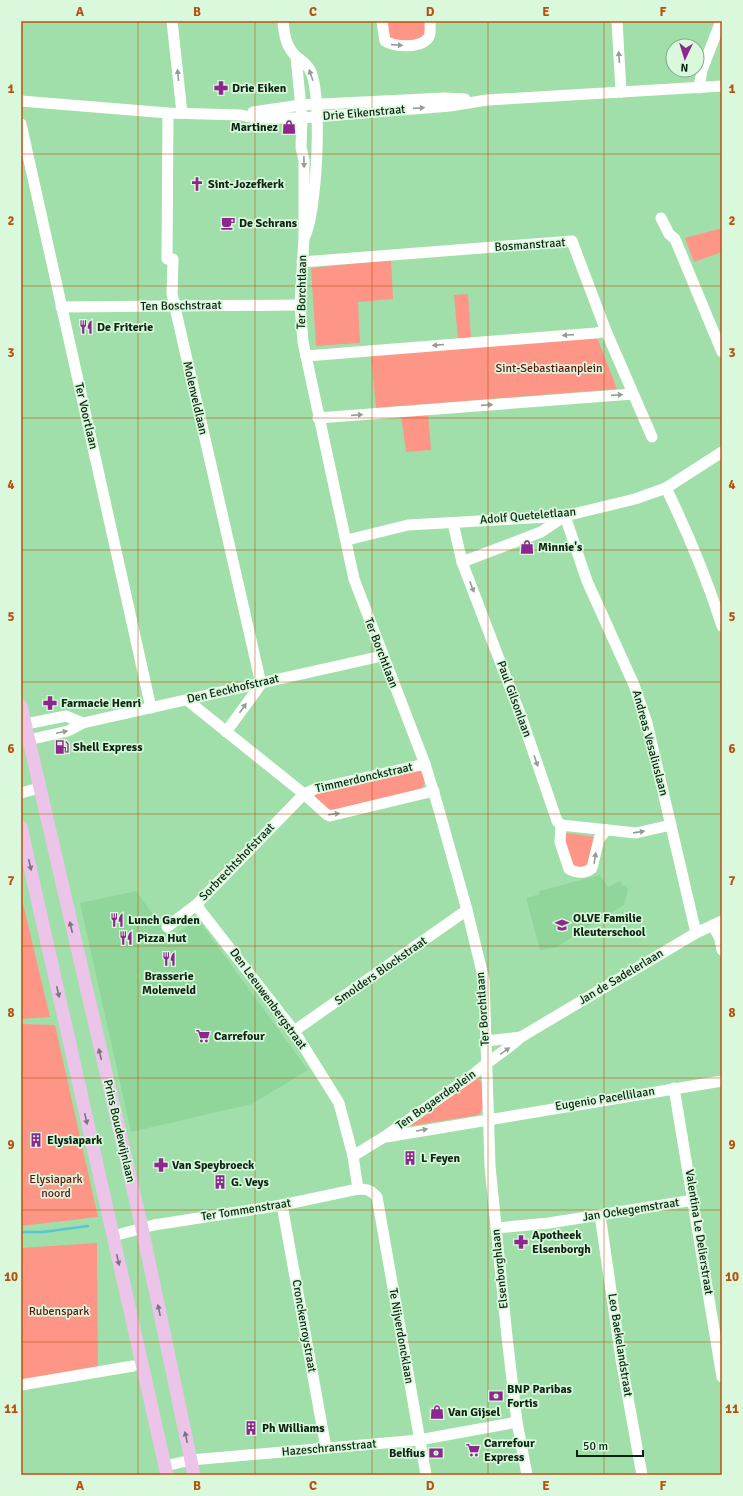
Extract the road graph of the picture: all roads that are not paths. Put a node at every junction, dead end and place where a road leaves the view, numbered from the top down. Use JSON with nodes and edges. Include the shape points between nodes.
{"nodes":[{"id":1,"x":172,"y":21,"type":"edge"},
{"id":2,"x":283,"y":21,"type":"edge"},
{"id":3,"x":382,"y":21,"type":"edge"},
{"id":4,"x":430,"y":21,"type":"edge"},
{"id":5,"x":617,"y":21,"type":"edge"},
{"id":6,"x":721,"y":21,"type":"edge"},
{"id":7,"x":296,"y":57,"type":"junction"},
{"id":8,"x":722,"y":86,"type":"edge"},
{"id":9,"x":699,"y":88,"type":"junction"},
{"id":10,"x":621,"y":92,"type":"junction"},
{"id":11,"x":487,"y":100,"type":"junction"},
{"id":12,"x":21,"y":101,"type":"edge"},
{"id":13,"x":316,"y":104,"type":"junction"},
{"id":14,"x":301,"y":105,"type":"junction"},
{"id":15,"x":168,"y":113,"type":"junction"},
{"id":16,"x":182,"y":113,"type":"junction"},
{"id":17,"x":241,"y":115,"type":"junction"},
{"id":18,"x":302,"y":118,"type":"junction"},
{"id":19,"x":318,"y":118,"type":"junction"},
{"id":20,"x":21,"y":124,"type":"edge"},
{"id":21,"x":661,"y":218,"type":"dead end"},
{"id":22,"x":304,"y":238,"type":"junction"},
{"id":23,"x":302,"y":262,"type":"junction"},
{"id":24,"x":300,"y":305,"type":"junction"},
{"id":25,"x":61,"y":306,"type":"junction"},
{"id":26,"x":174,"y":306,"type":"junction"},
{"id":27,"x":606,"y":331,"type":"junction"},
{"id":28,"x":722,"y":352,"type":"edge"},
{"id":29,"x":306,"y":356,"type":"junction"},
{"id":30,"x":633,"y":394,"type":"junction"},
{"id":31,"x":318,"y":418,"type":"junction"},
{"id":32,"x":652,"y":437,"type":"dead end"},
{"id":33,"x":722,"y":452,"type":"edge"},
{"id":34,"x":666,"y":488,"type":"junction"},
{"id":35,"x":565,"y":516,"type":"junction"},
{"id":36,"x":453,"y":522,"type":"junction"},
{"id":37,"x":347,"y":540,"type":"junction"},
{"id":38,"x":462,"y":562,"type":"junction"},
{"id":39,"x":722,"y":626,"type":"edge"},
{"id":40,"x":382,"y":656,"type":"junction"},
{"id":41,"x":261,"y":684,"type":"junction"},
{"id":42,"x":188,"y":700,"type":"junction"},
{"id":43,"x":21,"y":706,"type":"edge"},
{"id":44,"x":151,"y":708,"type":"junction"},
{"id":45,"x":83,"y":723,"type":"junction"},
{"id":46,"x":26,"y":724,"type":"edge"},
{"id":47,"x":226,"y":732,"type":"junction"},
{"id":48,"x":28,"y":740,"type":"junction"},
{"id":49,"x":425,"y":764,"type":"junction"},
{"id":50,"x":39,"y":788,"type":"junction"},
{"id":51,"x":434,"y":792,"type":"junction"},
{"id":52,"x":21,"y":793,"type":"edge"},
{"id":53,"x":304,"y":794,"type":"junction"},
{"id":54,"x":561,"y":825,"type":"junction"},
{"id":55,"x":671,"y":825,"type":"junction"},
{"id":56,"x":21,"y":827,"type":"edge"},
{"id":57,"x":606,"y":830,"type":"junction"},
{"id":58,"x":196,"y":905,"type":"junction"},
{"id":59,"x":467,"y":910,"type":"junction"},
{"id":60,"x":718,"y":923,"type":"edge"},
{"id":61,"x":167,"y":927,"type":"dead end"},
{"id":62,"x":696,"y":933,"type":"junction"},
{"id":63,"x":722,"y":950,"type":"edge"},
{"id":64,"x":294,"y":1031,"type":"junction"},
{"id":65,"x":521,"y":1037,"type":"junction"},
{"id":66,"x":486,"y":1041,"type":"junction"},
{"id":67,"x":487,"y":1062,"type":"junction"},
{"id":68,"x":722,"y":1081,"type":"edge"},
{"id":69,"x":674,"y":1088,"type":"junction"},
{"id":70,"x":488,"y":1119,"type":"junction"},
{"id":71,"x":384,"y":1137,"type":"junction"},
{"id":72,"x":353,"y":1156,"type":"junction"},
{"id":73,"x":358,"y":1189,"type":"junction"},
{"id":74,"x":694,"y":1200,"type":"junction"},
{"id":75,"x":282,"y":1205,"type":"junction"},
{"id":76,"x":600,"y":1216,"type":"junction"},
{"id":77,"x":142,"y":1228,"type":"junction"},
{"id":78,"x":496,"y":1228,"type":"junction"},
{"id":79,"x":113,"y":1236,"type":"junction"},
{"id":80,"x":718,"y":1329,"type":"edge"},
{"id":81,"x":133,"y":1366,"type":"dead end"},
{"id":82,"x":722,"y":1371,"type":"edge"},
{"id":83,"x":21,"y":1385,"type":"edge"},
{"id":84,"x":517,"y":1422,"type":"junction"},
{"id":85,"x":419,"y":1440,"type":"junction"},
{"id":86,"x":326,"y":1448,"type":"junction"},
{"id":87,"x":191,"y":1460,"type":"junction"},
{"id":88,"x":166,"y":1470,"type":"edge"},
{"id":89,"x":194,"y":1475,"type":"edge"},
{"id":90,"x":426,"y":1475,"type":"edge"},
{"id":91,"x":527,"y":1475,"type":"edge"},
{"id":92,"x":642,"y":1475,"type":"edge"}],
"edges":[{"from":16,"to":1,"type":"street","one_way":true},
{"from":2,"to":7,"type":"street","via":[[287,43]]},
{"from":3,"to":4,"type":"street","one_way":true,"via":[[385,41],[392,45],[420,44],[428,37]]},
{"from":10,"to":5,"type":"street","one_way":true},
{"from":6,"to":9,"type":"street","via":[[702,70]]},
{"from":13,"to":7,"type":"street","name":"Ter Borchtlaan","one_way":true,"via":[[310,70]]},
{"from":7,"to":14,"type":"street","name":"Ter Borchtlaan"},
{"from":8,"to":9,"type":"street","name":"Drie Eikenstraat"},
{"from":9,"to":10,"type":"street","name":"Drie Eikenstraat"},
{"from":10,"to":11,"type":"street","name":"Drie Eikenstraat"},
{"from":11,"to":13,"type":"street","name":"Drie Eikenstraat","via":[[445,98]]},
{"from":19,"to":11,"type":"street","name":"Drie Eikenstraat","one_way":true,"via":[[450,106]]},
{"from":12,"to":15,"type":"street","name":"Drie Eikenstraat"},
{"from":13,"to":14,"type":"street","name":"Drie Eikenstraat"},
{"from":13,"to":19,"type":"street","name":"Ter Borchtlaan"},
{"from":14,"to":17,"type":"street","name":"Drie Eikenstraat"},
{"from":14,"to":18,"type":"street","name":"Ter Borchtlaan"},
{"from":15,"to":16,"type":"street","name":"Drie Eikenstraat"},
{"from":15,"to":26,"type":"street","name":"Molenveldlaan","via":[[167,258],[173,259]]},
{"from":16,"to":17,"type":"street","name":"Drie Eikenstraat"},
{"from":17,"to":18,"type":"street","name":"Drie Eikenstraat","via":[[254,118]]},
{"from":18,"to":19,"type":"street","name":"Drie Eikenstraat"},
{"from":18,"to":22,"type":"street","name":"Ter Borchtlaan","one_way":true},
{"from":19,"to":22,"type":"street","name":"Ter Borchtlaan","via":[[311,222]]},
{"from":20,"to":25,"type":"street","name":"Ter Voortlaan"},
{"from":21,"to":28,"type":"street","via":[[669,234],[675,239]]},
{"from":22,"to":23,"type":"street","name":"Ter Borchtlaan"},
{"from":23,"to":24,"type":"street","name":"Ter Borchtlaan"},
{"from":23,"to":27,"type":"street","name":"Bosmanstraat","via":[[572,241]]},
{"from":24,"to":26,"type":"street","name":"Ten Boschstraat"},
{"from":24,"to":29,"type":"street","name":"Ter Borchtlaan"},
{"from":25,"to":26,"type":"street","name":"Ten Boschstraat"},
{"from":25,"to":44,"type":"street","name":"Ter Voortlaan"},
{"from":26,"to":41,"type":"street","name":"Molenveldlaan"},
{"from":27,"to":29,"type":"street","one_way":true},
{"from":27,"to":30,"type":"street","name":"Bosmanstraat"},
{"from":29,"to":31,"type":"street","name":"Ter Borchtlaan"},
{"from":31,"to":30,"type":"street","one_way":true},
{"from":30,"to":32,"type":"street","name":"Bosmanstraat"},
{"from":31,"to":37,"type":"street","name":"Ter Borchtlaan"},
{"from":33,"to":34,"type":"street","name":"Adolf Queteletlaan"},
{"from":34,"to":35,"type":"street","name":"Adolf Queteletlaan","via":[[635,499]]},
{"from":34,"to":39,"type":"street","via":[[708,584]]},
{"from":35,"to":36,"type":"street","name":"Adolf Queteletlaan"},
{"from":35,"to":38,"type":"street","via":[[541,532]]},
{"from":35,"to":55,"type":"street","name":"Andreas Vesaliuslaan","via":[[587,581],[620,651],[647,723]]},
{"from":36,"to":37,"type":"street","name":"Adolf Queteletlaan","via":[[408,525]]},
{"from":36,"to":38,"type":"street","name":"Paul Gilsonlaan"},
{"from":37,"to":40,"type":"street","name":"Ter Borchtlaan","via":[[354,579]]},
{"from":38,"to":54,"type":"street","name":"Paul Gilsonlaan","one_way":true,"via":[[522,719],[557,821]]},
{"from":40,"to":41,"type":"street","name":"Den Eeckhofstraat"},
{"from":40,"to":49,"type":"street","name":"Ter Borchtlaan"},
{"from":41,"to":42,"type":"street","name":"Den Eeckhofstraat"},
{"from":47,"to":41,"type":"street","one_way":true},
{"from":42,"to":44,"type":"street","name":"Den Eeckhofstraat"},
{"from":42,"to":47,"type":"street","name":"Timmerdonckstraat"},
{"from":43,"to":46,"type":"main road","name":"Prins Boudewijnlaan"},
{"from":44,"to":45,"type":"street","name":"Den Eeckhofstraat"},
{"from":45,"to":46,"type":"street","via":[[66,716]]},
{"from":48,"to":45,"type":"street","name":"Den Eeckhofstraat","one_way":true,"via":[[68,731]]},
{"from":46,"to":48,"type":"main road","name":"Prins Boudewijnlaan"},
{"from":47,"to":53,"type":"street","name":"Timmerdonckstraat"},
{"from":48,"to":50,"type":"main road","name":"Prins Boudewijnlaan"},
{"from":49,"to":51,"type":"street","name":"Ter Borchtlaan"},
{"from":49,"to":53,"type":"street","name":"Timmerdonckstraat","via":[[315,789]]},
{"from":50,"to":52,"type":"street"},
{"from":77,"to":50,"type":"main road","name":"Prins Boudewijnlaan","one_way":true},
{"from":53,"to":51,"type":"street","name":"Timmerdonckstraat","one_way":true,"via":[[330,816]]},
{"from":51,"to":59,"type":"street","name":"Ter Borchtlaan"},
{"from":53,"to":58,"type":"street","name":"Sorbrechtshofstraat"},
{"from":54,"to":57,"type":"street"},
{"from":54,"to":57,"type":"street","name":"Paul Gilsonlaan","one_way":true,"via":[[560,842],[569,869],[574,872],[589,871],[592,868],[599,839]]},
{"from":57,"to":55,"type":"street","one_way":true,"via":[[636,833]]},
{"from":55,"to":62,"type":"street","name":"Andreas Vesaliuslaan"},
{"from":56,"to":79,"type":"main road","one_way":true},
{"from":58,"to":61,"type":"street","name":"Sorbrechtshofstraat"},
{"from":58,"to":64,"type":"street","name":"Den Leeuwenbergstraat"},
{"from":59,"to":64,"type":"street","name":"Smolders Blockstraat"},
{"from":59,"to":66,"type":"street","name":"Ter Borchtlaan","via":[[484,980]]},
{"from":60,"to":62,"type":"street","name":"Jan de Sadelerlaan"},
{"from":60,"to":63,"type":"street"},
{"from":62,"to":65,"type":"street","name":"Jan de Sadelerlaan"},
{"from":64,"to":72,"type":"street","name":"Den Leeuwenbergstraat","via":[[339,1103]]},
{"from":65,"to":66,"type":"street","name":"Jan de Sadelerlaan"},
{"from":67,"to":65,"type":"street","name":"Jan de Sadelerlaan","one_way":true},
{"from":66,"to":67,"type":"street","name":"Ter Borchtlaan"},
{"from":67,"to":70,"type":"street","name":"Elsenborghlaan"},
{"from":67,"to":71,"type":"street","name":"Ten Bogaerdeplein","via":[[474,1074]]},
{"from":68,"to":69,"type":"street","name":"Eugenio Pacellilaan"},
{"from":69,"to":70,"type":"street","name":"Eugenio Pacellilaan"},
{"from":69,"to":74,"type":"street","name":"Valentina Le Delierstraat"},
{"from":71,"to":70,"type":"street","name":"Ten Bogaerdeplein","one_way":true},
{"from":70,"to":78,"type":"street","name":"Elsenborghlaan"},
{"from":71,"to":72,"type":"street","name":"Ten Bogaerdeplein"},
{"from":72,"to":73,"type":"street","name":"Den Leeuwenbergstraat"},
{"from":73,"to":75,"type":"street","name":"Ter Tommenstraat"},
{"from":73,"to":85,"type":"street","name":"Te Nijverdoncklaan","via":[[367,1189],[376,1197]]},
{"from":74,"to":76,"type":"street","name":"Jan Ockegemstraat"},
{"from":74,"to":80,"type":"street","name":"Valentina Le Delierstraat"},
{"from":75,"to":77,"type":"street","name":"Ter Tommenstraat"},
{"from":75,"to":86,"type":"street","name":"Cronckenroystraat"},
{"from":76,"to":78,"type":"street","name":"Jan Ockegemstraat"},
{"from":76,"to":92,"type":"street","name":"Leo Baekelandstraat","via":[[621,1359]]},
{"from":77,"to":79,"type":"street","name":"Ter Tommenstraat"},
{"from":87,"to":77,"type":"main road","name":"Prins Boudewijnlaan","one_way":true},
{"from":78,"to":84,"type":"street","name":"Elsenborghlaan"},
{"from":79,"to":88,"type":"main road","one_way":true},
{"from":80,"to":82,"type":"street","name":"Valentina Le Delierstraat"},
{"from":81,"to":83,"type":"street"},
{"from":84,"to":85,"type":"street","name":"Hazeschransstraat"},
{"from":84,"to":91,"type":"street","name":"Elsenborghlaan"},
{"from":85,"to":86,"type":"street","name":"Hazeschransstraat"},
{"from":85,"to":90,"type":"street","name":"Te Nijverdoncklaan"},
{"from":86,"to":87,"type":"street","name":"Hazeschransstraat"},
{"from":87,"to":88,"type":"street","name":"Hazeschransstraat"},
{"from":87,"to":89,"type":"main road","name":"Prins Boudewijnlaan"}]}
